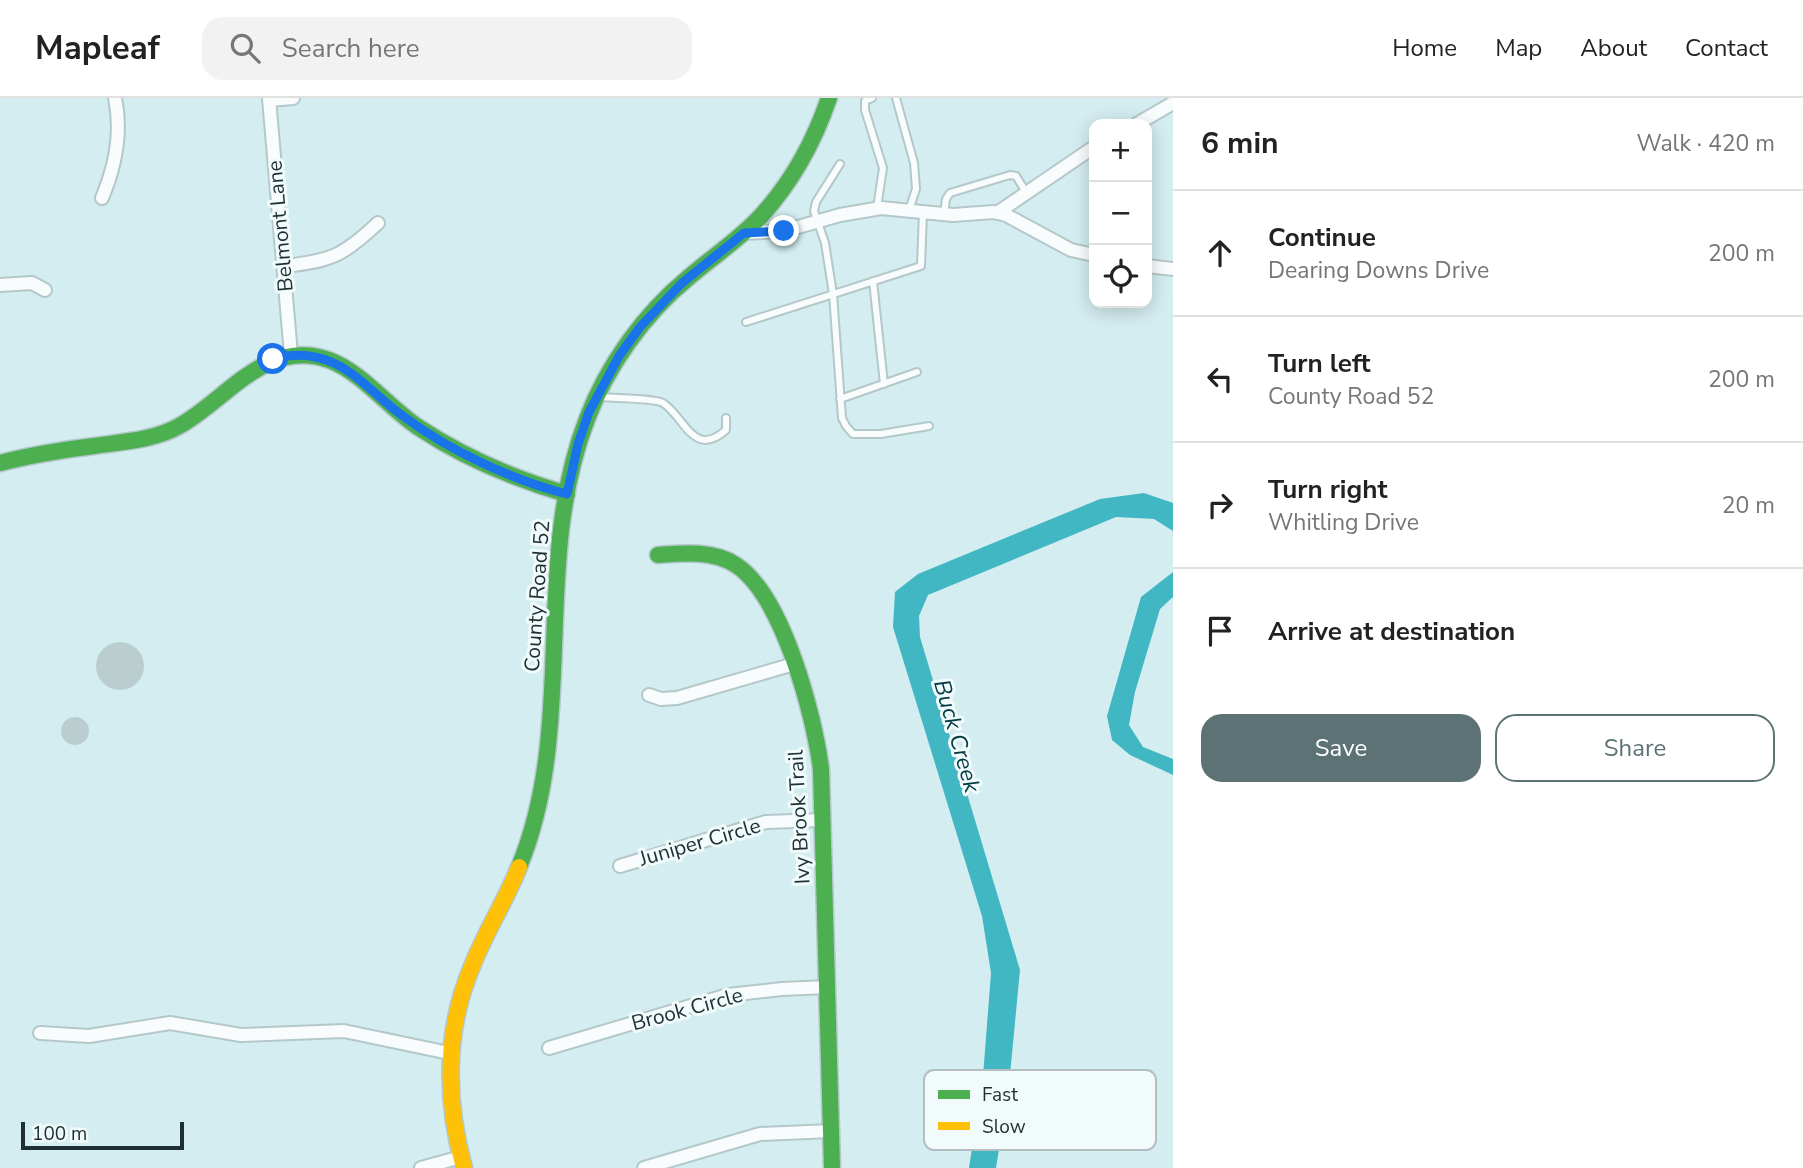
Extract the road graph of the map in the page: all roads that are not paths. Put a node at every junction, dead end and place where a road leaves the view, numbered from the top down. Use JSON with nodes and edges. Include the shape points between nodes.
{"nodes":[{"id":1,"x":115,"y":98,"type":"edge"},
{"id":2,"x":293,"y":98,"type":"edge"},
{"id":3,"x":829,"y":98,"type":"edge"},
{"id":4,"x":872,"y":98,"type":"edge"},
{"id":5,"x":896,"y":98,"type":"edge"},
{"id":6,"x":269,"y":99,"type":"edge"},
{"id":7,"x":1173,"y":103,"type":"edge"},
{"id":8,"x":1146,"y":119,"type":"edge"},
{"id":9,"x":1089,"y":150,"type":"edge"},
{"id":10,"x":839,"y":164,"type":"dead end"},
{"id":11,"x":1026,"y":192,"type":"junction"},
{"id":12,"x":102,"y":198,"type":"dead end"},
{"id":13,"x":877,"y":209,"type":"junction"},
{"id":14,"x":909,"y":210,"type":"junction"},
{"id":15,"x":923,"y":212,"type":"junction"},
{"id":16,"x":997,"y":213,"type":"junction"},
{"id":17,"x":944,"y":214,"type":"junction"},
{"id":18,"x":816,"y":222,"type":"junction"},
{"id":19,"x":378,"y":223,"type":"dead end"},
{"id":20,"x":744,"y":233,"type":"junction"},
{"id":21,"x":1089,"y":254,"type":"edge"},
{"id":22,"x":284,"y":266,"type":"junction"},
{"id":23,"x":1152,"y":267,"type":"edge"},
{"id":24,"x":1173,"y":269,"type":"edge"},
{"id":25,"x":873,"y":281,"type":"junction"},
{"id":26,"x":0,"y":285,"type":"edge"},
{"id":27,"x":45,"y":290,"type":"dead end"},
{"id":28,"x":833,"y":294,"type":"junction"},
{"id":29,"x":746,"y":321,"type":"dead end"},
{"id":30,"x":291,"y":355,"type":"junction"},
{"id":31,"x":917,"y":372,"type":"dead end"},
{"id":32,"x":884,"y":384,"type":"junction"},
{"id":33,"x":596,"y":397,"type":"junction"},
{"id":34,"x":840,"y":400,"type":"junction"},
{"id":35,"x":726,"y":418,"type":"dead end"},
{"id":36,"x":929,"y":426,"type":"dead end"},
{"id":37,"x":0,"y":463,"type":"edge"},
{"id":38,"x":567,"y":494,"type":"junction"},
{"id":39,"x":658,"y":555,"type":"dead end"},
{"id":40,"x":794,"y":664,"type":"junction"},
{"id":41,"x":649,"y":695,"type":"dead end"},
{"id":42,"x":822,"y":820,"type":"junction"},
{"id":43,"x":620,"y":866,"type":"dead end"},
{"id":44,"x":827,"y":988,"type":"junction"},
{"id":45,"x":40,"y":1032,"type":"dead end"},
{"id":46,"x":549,"y":1048,"type":"dead end"},
{"id":47,"x":449,"y":1053,"type":"junction"},
{"id":48,"x":831,"y":1131,"type":"junction"},
{"id":49,"x":462,"y":1162,"type":"edge"},
{"id":50,"x":430,"y":1167,"type":"edge"},
{"id":51,"x":644,"y":1168,"type":"edge"},
{"id":52,"x":832,"y":1168,"type":"edge"}],
"edges":[{"from":1,"to":12,"type":"street","via":[[118,131]]},
{"from":2,"to":6,"type":"street"},
{"from":3,"to":20,"type":"street","name":"County Road 52","via":[[803,158]]},
{"from":4,"to":13,"type":"lane","via":[[865,101],[866,110],[883,168]]},
{"from":5,"to":14,"type":"lane","via":[[914,163],[916,189]]},
{"from":6,"to":22,"type":"street","name":"Belmont Lane"},
{"from":7,"to":8,"type":"street"},
{"from":9,"to":11,"type":"street"},
{"from":10,"to":18,"type":"lane","via":[[816,202]]},
{"from":11,"to":16,"type":"street"},
{"from":11,"to":17,"type":"lane","via":[[1016,176],[1010,175],[950,193]]},
{"from":13,"to":14,"type":"street"},
{"from":13,"to":18,"type":"street"},
{"from":14,"to":15,"type":"street"},
{"from":15,"to":17,"type":"street"},
{"from":15,"to":25,"type":"lane","via":[[921,267]]},
{"from":16,"to":17,"type":"street"},
{"from":16,"to":21,"type":"street","via":[[1071,250]]},
{"from":18,"to":20,"type":"street","via":[[784,231]]},
{"from":18,"to":28,"type":"lane","via":[[825,243]]},
{"from":19,"to":22,"type":"street","via":[[337,256]]},
{"from":20,"to":33,"type":"street","name":"County Road 52","via":[[659,305],[619,356]]},
{"from":22,"to":30,"type":"street","name":"Belmont Lane"},
{"from":23,"to":24,"type":"street"},
{"from":25,"to":28,"type":"lane"},
{"from":25,"to":32,"type":"lane"},
{"from":26,"to":27,"type":"street","via":[[32,283]]},
{"from":28,"to":29,"type":"lane"},
{"from":28,"to":34,"type":"lane"},
{"from":30,"to":37,"type":"street","via":[[254,369],[199,416],[178,427],[122,442]]},
{"from":30,"to":38,"type":"street","via":[[318,358],[345,369],[400,415],[447,444]]},
{"from":31,"to":32,"type":"lane"},
{"from":32,"to":34,"type":"lane"},
{"from":33,"to":35,"type":"lane","via":[[661,401],[691,435],[703,440],[726,430]]},
{"from":33,"to":38,"type":"street","name":"County Road 52","via":[[578,444]]},
{"from":34,"to":36,"type":"lane","via":[[842,418],[853,434]]},
{"from":38,"to":47,"type":"street","name":"County Road 52","via":[[543,791],[515,878],[463,992]]},
{"from":39,"to":40,"type":"street","name":"Ivy Brook Trail","via":[[711,555],[746,571],[769,604]]},
{"from":40,"to":41,"type":"street","via":[[677,698]]},
{"from":40,"to":42,"type":"street","name":"Ivy Brook Trail","via":[[820,758]]},
{"from":42,"to":43,"type":"street","name":"Juniper Circle","via":[[766,822]]},
{"from":42,"to":44,"type":"street","name":"Ivy Brook Trail"},
{"from":44,"to":46,"type":"street","name":"Brook Circle","via":[[729,995]]},
{"from":44,"to":48,"type":"street","name":"Ivy Brook Trail"},
{"from":45,"to":47,"type":"street","via":[[89,1035],[170,1023],[241,1035],[344,1031]]},
{"from":47,"to":49,"type":"street","name":"County Road 52","via":[[451,1119]]},
{"from":48,"to":51,"type":"street","via":[[760,1134]]},
{"from":48,"to":52,"type":"street","name":"Ivy Brook Trail"},
{"from":49,"to":50,"type":"street"}]}
